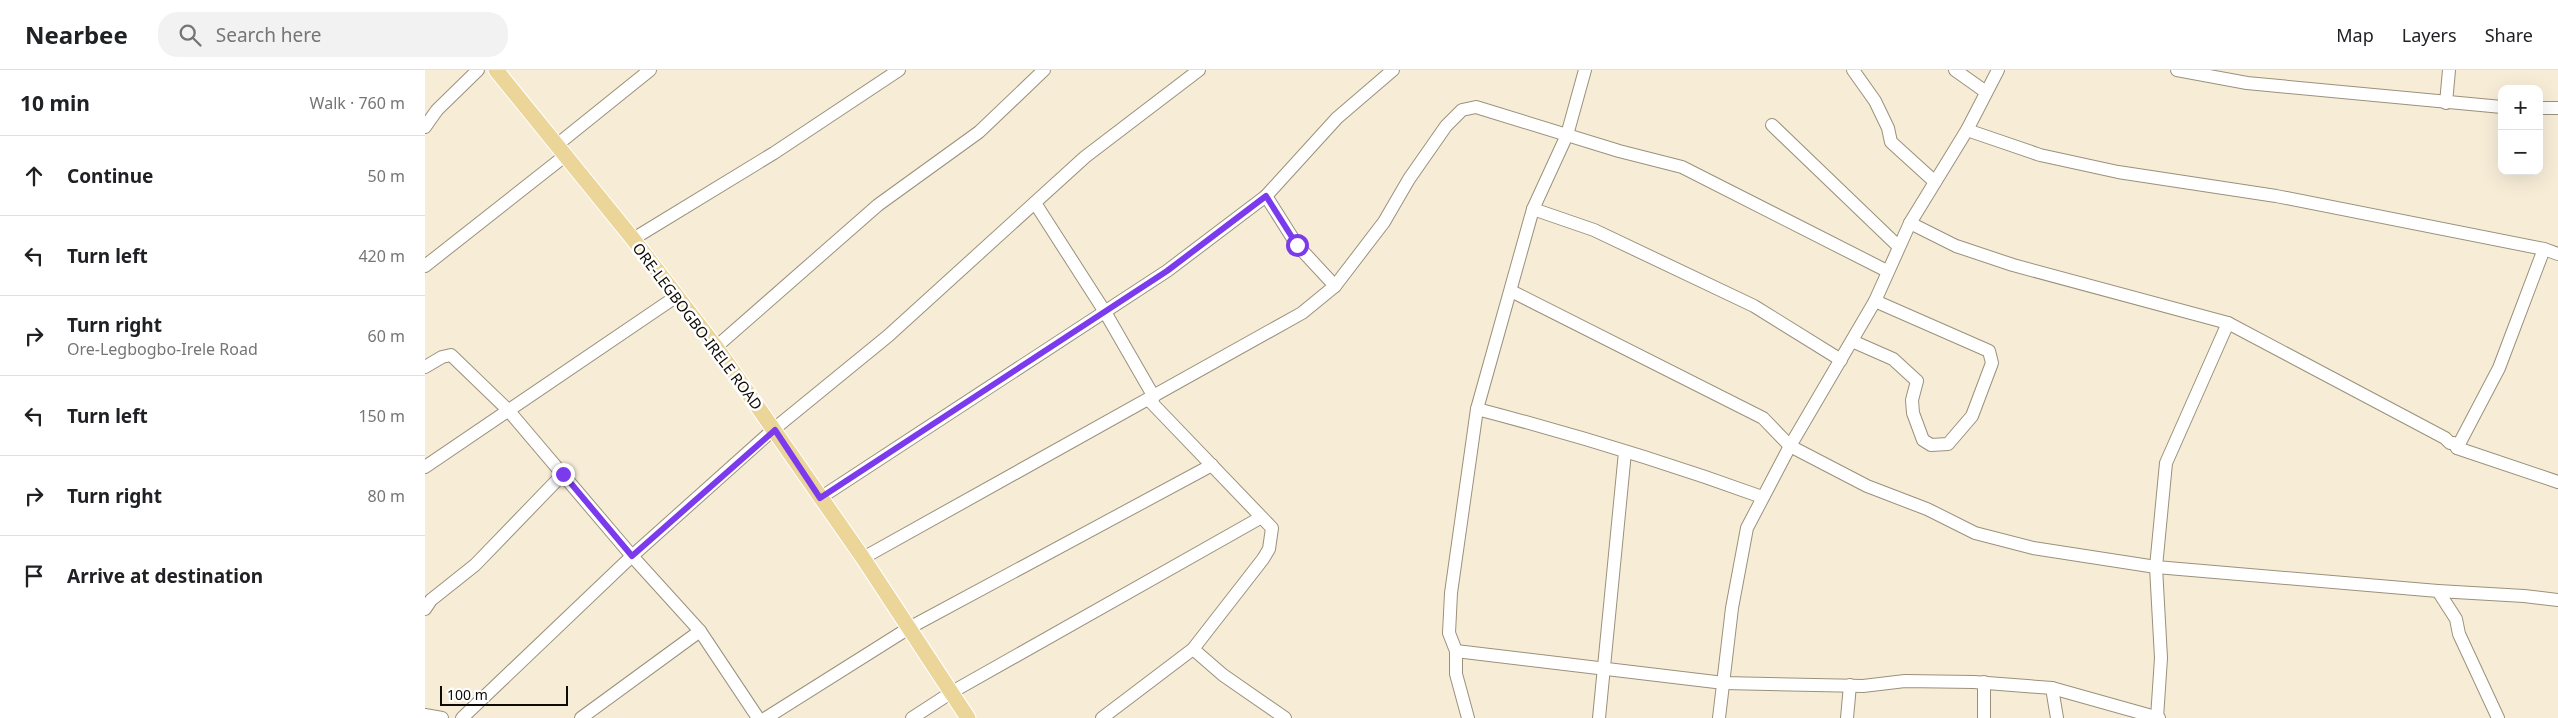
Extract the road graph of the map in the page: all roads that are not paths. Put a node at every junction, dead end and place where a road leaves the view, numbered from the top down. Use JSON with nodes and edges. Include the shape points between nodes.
{"nodes":[{"id":1,"x":478,"y":70,"type":"edge"},
{"id":2,"x":496,"y":70,"type":"edge"},
{"id":3,"x":650,"y":70,"type":"edge"},
{"id":4,"x":899,"y":70,"type":"edge"},
{"id":5,"x":1044,"y":70,"type":"edge"},
{"id":6,"x":1199,"y":70,"type":"edge"},
{"id":7,"x":1393,"y":70,"type":"edge"},
{"id":8,"x":1585,"y":70,"type":"edge"},
{"id":9,"x":1853,"y":70,"type":"edge"},
{"id":10,"x":1955,"y":70,"type":"edge"},
{"id":11,"x":1998,"y":70,"type":"edge"},
{"id":12,"x":2177,"y":70,"type":"edge"},
{"id":13,"x":2449,"y":70,"type":"edge"},
{"id":14,"x":1986,"y":92,"type":"junction"},
{"id":15,"x":2446,"y":103,"type":"junction"},
{"id":16,"x":2498,"y":107,"type":"edge"},
{"id":17,"x":2543,"y":108,"type":"edge"},
{"id":18,"x":2558,"y":108,"type":"edge"},
{"id":19,"x":1772,"y":125,"type":"dead end"},
{"id":20,"x":425,"y":128,"type":"edge"},
{"id":21,"x":1967,"y":130,"type":"junction"},
{"id":22,"x":1567,"y":135,"type":"junction"},
{"id":23,"x":562,"y":150,"type":"junction"},
{"id":24,"x":1935,"y":182,"type":"junction"},
{"id":25,"x":1266,"y":196,"type":"junction"},
{"id":26,"x":1035,"y":203,"type":"junction"},
{"id":27,"x":1533,"y":209,"type":"junction"},
{"id":28,"x":1910,"y":223,"type":"junction"},
{"id":29,"x":633,"y":240,"type":"junction"},
{"id":30,"x":1899,"y":246,"type":"junction"},
{"id":31,"x":2544,"y":249,"type":"junction"},
{"id":32,"x":2558,"y":254,"type":"edge"},
{"id":33,"x":425,"y":266,"type":"edge"},
{"id":34,"x":1887,"y":271,"type":"junction"},
{"id":35,"x":1335,"y":286,"type":"junction"},
{"id":36,"x":1511,"y":291,"type":"junction"},
{"id":37,"x":677,"y":296,"type":"junction"},
{"id":38,"x":1875,"y":301,"type":"junction"},
{"id":39,"x":1105,"y":312,"type":"junction"},
{"id":40,"x":2228,"y":323,"type":"junction"},
{"id":41,"x":1852,"y":341,"type":"junction"},
{"id":42,"x":715,"y":347,"type":"junction"},
{"id":43,"x":1841,"y":360,"type":"junction"},
{"id":44,"x":425,"y":367,"type":"edge"},
{"id":45,"x":1151,"y":398,"type":"junction"},
{"id":46,"x":1477,"y":409,"type":"junction"},
{"id":47,"x":508,"y":410,"type":"junction"},
{"id":48,"x":775,"y":430,"type":"junction"},
{"id":49,"x":1790,"y":446,"type":"junction"},
{"id":50,"x":2457,"y":448,"type":"junction"},
{"id":51,"x":1625,"y":452,"type":"junction"},
{"id":52,"x":1212,"y":465,"type":"junction"},
{"id":53,"x":425,"y":467,"type":"edge"},
{"id":54,"x":563,"y":474,"type":"junction"},
{"id":55,"x":2558,"y":482,"type":"edge"},
{"id":56,"x":1762,"y":497,"type":"junction"},
{"id":57,"x":820,"y":498,"type":"junction"},
{"id":58,"x":1260,"y":518,"type":"junction"},
{"id":59,"x":632,"y":556,"type":"junction"},
{"id":60,"x":863,"y":558,"type":"junction"},
{"id":61,"x":2156,"y":568,"type":"junction"},
{"id":62,"x":2438,"y":591,"type":"junction"},
{"id":63,"x":2558,"y":600,"type":"edge"},
{"id":64,"x":425,"y":608,"type":"edge"},
{"id":65,"x":909,"y":628,"type":"junction"},
{"id":66,"x":700,"y":631,"type":"junction"},
{"id":67,"x":1193,"y":650,"type":"junction"},
{"id":68,"x":1456,"y":651,"type":"junction"},
{"id":69,"x":1603,"y":667,"type":"junction"},
{"id":70,"x":1983,"y":682,"type":"junction"},
{"id":71,"x":1724,"y":683,"type":"junction"},
{"id":72,"x":1850,"y":686,"type":"junction"},
{"id":73,"x":2052,"y":688,"type":"junction"},
{"id":74,"x":952,"y":692,"type":"junction"},
{"id":75,"x":425,"y":715,"type":"edge"},
{"id":76,"x":442,"y":718,"type":"edge"},
{"id":77,"x":461,"y":718,"type":"edge"},
{"id":78,"x":581,"y":718,"type":"edge"},
{"id":79,"x":758,"y":718,"type":"edge"},
{"id":80,"x":766,"y":718,"type":"edge"},
{"id":81,"x":912,"y":718,"type":"edge"},
{"id":82,"x":968,"y":718,"type":"edge"},
{"id":83,"x":1102,"y":718,"type":"edge"},
{"id":84,"x":1285,"y":718,"type":"edge"},
{"id":85,"x":1468,"y":718,"type":"edge"},
{"id":86,"x":1599,"y":718,"type":"edge"},
{"id":87,"x":1719,"y":718,"type":"edge"},
{"id":88,"x":1847,"y":718,"type":"edge"},
{"id":89,"x":1984,"y":718,"type":"edge"},
{"id":90,"x":2057,"y":718,"type":"edge"},
{"id":91,"x":2157,"y":718,"type":"edge"},
{"id":92,"x":2498,"y":718,"type":"edge"}],
"edges":[{"from":1,"to":20,"type":"street","via":[[437,110]]},
{"from":2,"to":23,"type":"main road","name":"ORE-LEGBOGBO-IRELE ROAD"},
{"from":3,"to":23,"type":"street"},
{"from":4,"to":29,"type":"street"},
{"from":5,"to":42,"type":"street","via":[[979,132],[879,205]]},
{"from":6,"to":26,"type":"street","via":[[1085,157]]},
{"from":7,"to":25,"type":"street","via":[[1337,118]]},
{"from":8,"to":22,"type":"street"},
{"from":9,"to":24,"type":"street","via":[[1875,102],[1891,142]]},
{"from":10,"to":14,"type":"street"},
{"from":11,"to":14,"type":"street"},
{"from":12,"to":15,"type":"street","via":[[2247,83]]},
{"from":13,"to":15,"type":"street"},
{"from":14,"to":21,"type":"street"},
{"from":15,"to":16,"type":"street"},
{"from":17,"to":18,"type":"street"},
{"from":19,"to":30,"type":"street"},
{"from":21,"to":24,"type":"street"},
{"from":21,"to":31,"type":"street","via":[[2040,155],[2117,172],[2276,196]]},
{"from":22,"to":27,"type":"street"},
{"from":22,"to":34,"type":"street","via":[[1682,167]]},
{"from":22,"to":35,"type":"street","via":[[1484,108],[1462,110],[1446,126],[1384,222]]},
{"from":23,"to":29,"type":"main road","name":"ORE-LEGBOGBO-IRELE ROAD"},
{"from":23,"to":33,"type":"street"},
{"from":24,"to":28,"type":"street"},
{"from":25,"to":35,"type":"street","via":[[1297,245]]},
{"from":25,"to":39,"type":"street","via":[[1167,271]]},
{"from":26,"to":39,"type":"street"},
{"from":26,"to":48,"type":"street","via":[[888,336]]},
{"from":27,"to":36,"type":"street"},
{"from":27,"to":43,"type":"street","via":[[1594,230],[1754,306]]},
{"from":28,"to":30,"type":"street"},
{"from":28,"to":40,"type":"street","via":[[1956,246],[2013,265]]},
{"from":29,"to":37,"type":"main road","name":"ORE-LEGBOGBO-IRELE ROAD"},
{"from":30,"to":34,"type":"street"},
{"from":31,"to":32,"type":"street"},
{"from":31,"to":50,"type":"street","via":[[2499,368]]},
{"from":34,"to":38,"type":"street"},
{"from":35,"to":45,"type":"street","via":[[1281,327]]},
{"from":36,"to":46,"type":"street"},
{"from":36,"to":49,"type":"street","via":[[1763,418]]},
{"from":37,"to":42,"type":"main road","name":"ORE-LEGBOGBO-IRELE ROAD"},
{"from":37,"to":47,"type":"street"},
{"from":38,"to":41,"type":"street"},
{"from":38,"to":41,"type":"street","via":[[1989,351],[1991,364],[1972,416],[1948,444],[1931,445],[1923,440],[1913,413],[1912,400],[1917,381],[1893,359]]},
{"from":39,"to":45,"type":"street"},
{"from":39,"to":57,"type":"street"},
{"from":40,"to":50,"type":"street","via":[[2445,438]]},
{"from":40,"to":61,"type":"street","via":[[2166,463]]},
{"from":41,"to":43,"type":"street"},
{"from":42,"to":48,"type":"main road","name":"ORE-LEGBOGBO-IRELE ROAD"},
{"from":43,"to":49,"type":"street"},
{"from":44,"to":47,"type":"street","via":[[451,355]]},
{"from":45,"to":52,"type":"street"},
{"from":45,"to":60,"type":"street"},
{"from":46,"to":51,"type":"street"},
{"from":46,"to":68,"type":"street","via":[[1451,592],[1449,634]]},
{"from":47,"to":53,"type":"street"},
{"from":47,"to":54,"type":"street"},
{"from":48,"to":57,"type":"main road","name":"ORE-LEGBOGBO-IRELE ROAD"},
{"from":48,"to":59,"type":"street"},
{"from":49,"to":56,"type":"street"},
{"from":49,"to":61,"type":"street","via":[[1867,486],[1927,508],[1975,533],[2033,548]]},
{"from":50,"to":55,"type":"street"},
{"from":51,"to":56,"type":"street"},
{"from":51,"to":69,"type":"street"},
{"from":52,"to":58,"type":"street"},
{"from":52,"to":65,"type":"street"},
{"from":54,"to":59,"type":"street"},
{"from":54,"to":64,"type":"street","via":[[475,565]]},
{"from":56,"to":71,"type":"street","via":[[1747,528]]},
{"from":57,"to":60,"type":"main road","name":"ORE-LEGBOGBO-IRELE ROAD"},
{"from":58,"to":67,"type":"street","via":[[1272,528],[1269,549]]},
{"from":58,"to":74,"type":"street"},
{"from":59,"to":66,"type":"street"},
{"from":59,"to":77,"type":"street"},
{"from":60,"to":65,"type":"main road","name":"ORE-LEGBOGBO-IRELE ROAD"},
{"from":61,"to":62,"type":"street"},
{"from":61,"to":91,"type":"street","via":[[2161,658]]},
{"from":62,"to":63,"type":"street"},
{"from":62,"to":92,"type":"street","via":[[2456,619],[2459,634]]},
{"from":65,"to":74,"type":"main road","name":"ORE-LEGBOGBO-IRELE ROAD"},
{"from":65,"to":80,"type":"street"},
{"from":66,"to":78,"type":"street"},
{"from":66,"to":79,"type":"street"},
{"from":67,"to":83,"type":"street"},
{"from":67,"to":84,"type":"street"},
{"from":68,"to":69,"type":"street"},
{"from":68,"to":85,"type":"street","via":[[1456,674]]},
{"from":69,"to":71,"type":"street"},
{"from":69,"to":86,"type":"street"},
{"from":70,"to":72,"type":"street"},
{"from":70,"to":73,"type":"street"},
{"from":70,"to":89,"type":"street"},
{"from":71,"to":72,"type":"street"},
{"from":71,"to":87,"type":"street"},
{"from":72,"to":88,"type":"street"},
{"from":73,"to":90,"type":"street"},
{"from":73,"to":91,"type":"street"},
{"from":74,"to":81,"type":"street"},
{"from":74,"to":82,"type":"main road","name":"ORE-LEGBOGBO-IRELE ROAD"},
{"from":75,"to":76,"type":"street"}]}
